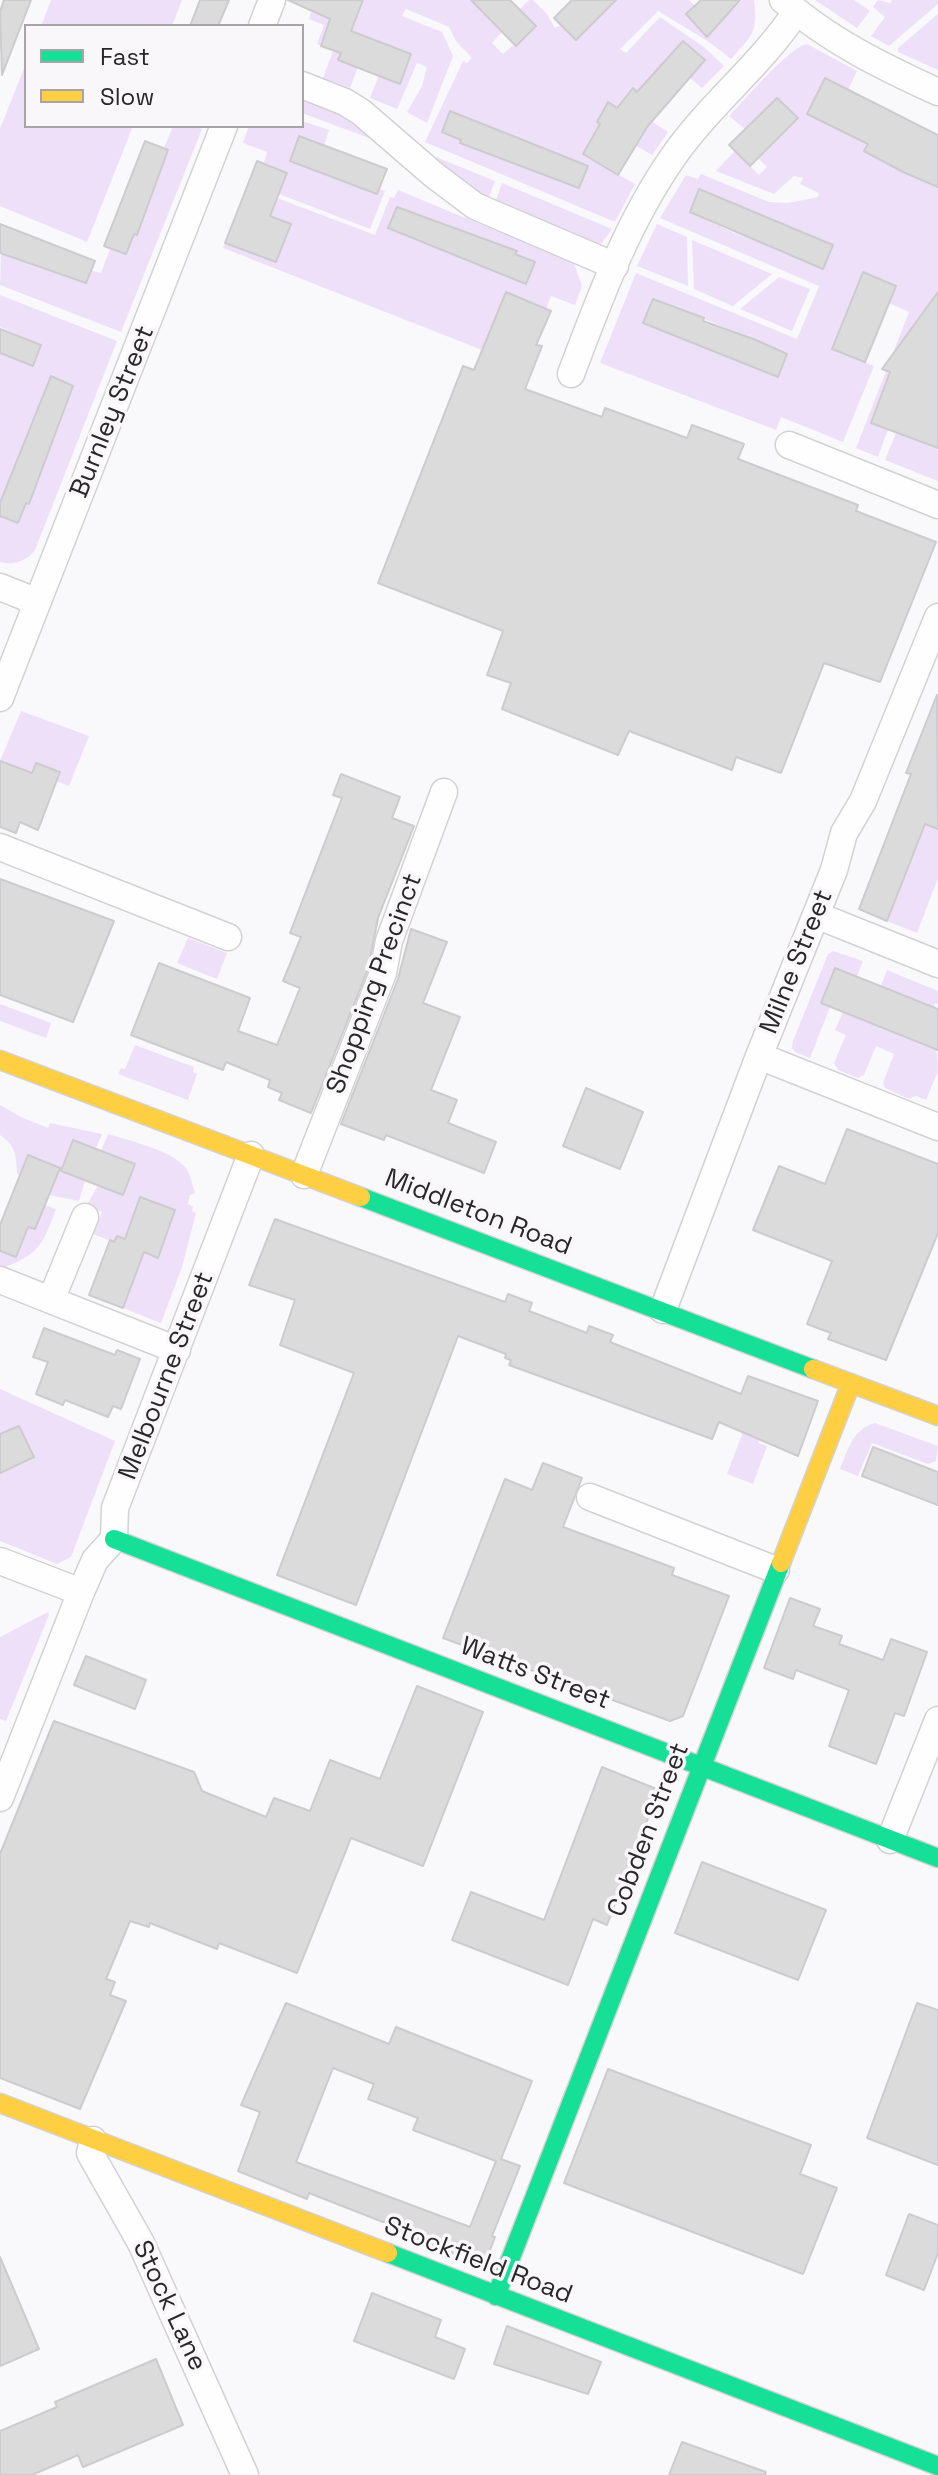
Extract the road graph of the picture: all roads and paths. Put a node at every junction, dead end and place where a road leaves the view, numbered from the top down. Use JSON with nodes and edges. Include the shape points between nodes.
{"nodes":[{"id":1,"x":272,"y":0,"type":"edge"},
{"id":2,"x":789,"y":6,"type":"edge"},
{"id":3,"x":263,"y":24,"type":"edge"},
{"id":4,"x":304,"y":86,"type":"edge"},
{"id":5,"x":938,"y":92,"type":"edge"},
{"id":6,"x":223,"y":128,"type":"edge"},
{"id":7,"x":615,"y":266,"type":"junction"},
{"id":8,"x":571,"y":374,"type":"dead end"},
{"id":9,"x":789,"y":445,"type":"dead end"},
{"id":10,"x":938,"y":505,"type":"edge"},
{"id":11,"x":0,"y":587,"type":"edge"},
{"id":12,"x":36,"y":605,"type":"junction"},
{"id":13,"x":938,"y":617,"type":"edge"},
{"id":14,"x":0,"y":698,"type":"edge"},
{"id":15,"x":444,"y":792,"type":"dead end"},
{"id":16,"x":0,"y":847,"type":"edge"},
{"id":17,"x":816,"y":915,"type":"junction"},
{"id":18,"x":228,"y":937,"type":"dead end"},
{"id":19,"x":938,"y":964,"type":"edge"},
{"id":20,"x":759,"y":1056,"type":"junction"},
{"id":21,"x":0,"y":1060,"type":"edge"},
{"id":22,"x":938,"y":1127,"type":"edge"},
{"id":23,"x":251,"y":1155,"type":"junction"},
{"id":24,"x":304,"y":1175,"type":"junction"},
{"id":25,"x":85,"y":1217,"type":"dead end"},
{"id":26,"x":0,"y":1280,"type":"edge"},
{"id":27,"x":51,"y":1300,"type":"junction"},
{"id":28,"x":663,"y":1310,"type":"junction"},
{"id":29,"x":177,"y":1350,"type":"junction"},
{"id":30,"x":851,"y":1383,"type":"junction"},
{"id":31,"x":938,"y":1416,"type":"edge"},
{"id":32,"x":590,"y":1497,"type":"dead end"},
{"id":33,"x":114,"y":1539,"type":"junction"},
{"id":34,"x":0,"y":1561,"type":"edge"},
{"id":35,"x":776,"y":1570,"type":"junction"},
{"id":36,"x":81,"y":1592,"type":"junction"},
{"id":37,"x":938,"y":1720,"type":"edge"},
{"id":38,"x":701,"y":1766,"type":"junction"},
{"id":39,"x":0,"y":1798,"type":"edge"},
{"id":40,"x":890,"y":1840,"type":"junction"},
{"id":41,"x":938,"y":1858,"type":"edge"},
{"id":42,"x":0,"y":2103,"type":"edge"},
{"id":43,"x":93,"y":2140,"type":"junction"},
{"id":44,"x":496,"y":2296,"type":"junction"},
{"id":45,"x":938,"y":2466,"type":"edge"},
{"id":46,"x":245,"y":2475,"type":"edge"}],
"edges":[{"from":1,"to":3,"type":"street"},
{"from":2,"to":5,"type":"street","via":[[882,66]]},
{"from":2,"to":7,"type":"street","via":[[673,157]]},
{"from":4,"to":7,"type":"street","via":[[361,112],[475,206]]},
{"from":6,"to":12,"type":"street","name":"Burnley Street"},
{"from":7,"to":8,"type":"street"},
{"from":9,"to":10,"type":"street"},
{"from":11,"to":12,"type":"street"},
{"from":12,"to":14,"type":"street","name":"Burnley Street"},
{"from":13,"to":17,"type":"street","name":"Milne Street","via":[[863,801],[844,833]]},
{"from":15,"to":24,"type":"street","name":"Shopping Precinct","via":[[389,941],[383,973]]},
{"from":16,"to":18,"type":"street"},
{"from":17,"to":19,"type":"street"},
{"from":17,"to":20,"type":"street","name":"Milne Street"},
{"from":20,"to":22,"type":"street"},
{"from":20,"to":28,"type":"street","name":"Milne Street"},
{"from":21,"to":23,"type":"street","name":"Middleton Road"},
{"from":23,"to":24,"type":"street","name":"Middleton Road"},
{"from":23,"to":29,"type":"street","name":"Melbourne Street"},
{"from":24,"to":28,"type":"street","name":"Middleton Road"},
{"from":25,"to":27,"type":"street"},
{"from":26,"to":27,"type":"street"},
{"from":27,"to":29,"type":"street"},
{"from":28,"to":30,"type":"street","name":"Middleton Road"},
{"from":29,"to":33,"type":"street","name":"Melbourne Street","via":[[115,1508]]},
{"from":30,"to":31,"type":"street","name":"Middleton Road"},
{"from":30,"to":35,"type":"street","name":"Cobden Street"},
{"from":32,"to":35,"type":"street"},
{"from":33,"to":36,"type":"street","via":[[95,1560]]},
{"from":33,"to":38,"type":"street","name":"Watts Street"},
{"from":34,"to":36,"type":"street"},
{"from":35,"to":38,"type":"street","name":"Cobden Street"},
{"from":36,"to":39,"type":"street"},
{"from":37,"to":40,"type":"street"},
{"from":38,"to":40,"type":"street","name":"Watts Street"},
{"from":38,"to":44,"type":"street","name":"Cobden Street"},
{"from":40,"to":41,"type":"street","name":"Watts Street"},
{"from":42,"to":43,"type":"street","name":"Stockfield Road"},
{"from":43,"to":44,"type":"street","name":"Stockfield Road"},
{"from":43,"to":46,"type":"street","name":"Stock Lane","via":[[90,2153],[141,2243]]},
{"from":44,"to":45,"type":"street","name":"Stockfield Road"}]}
